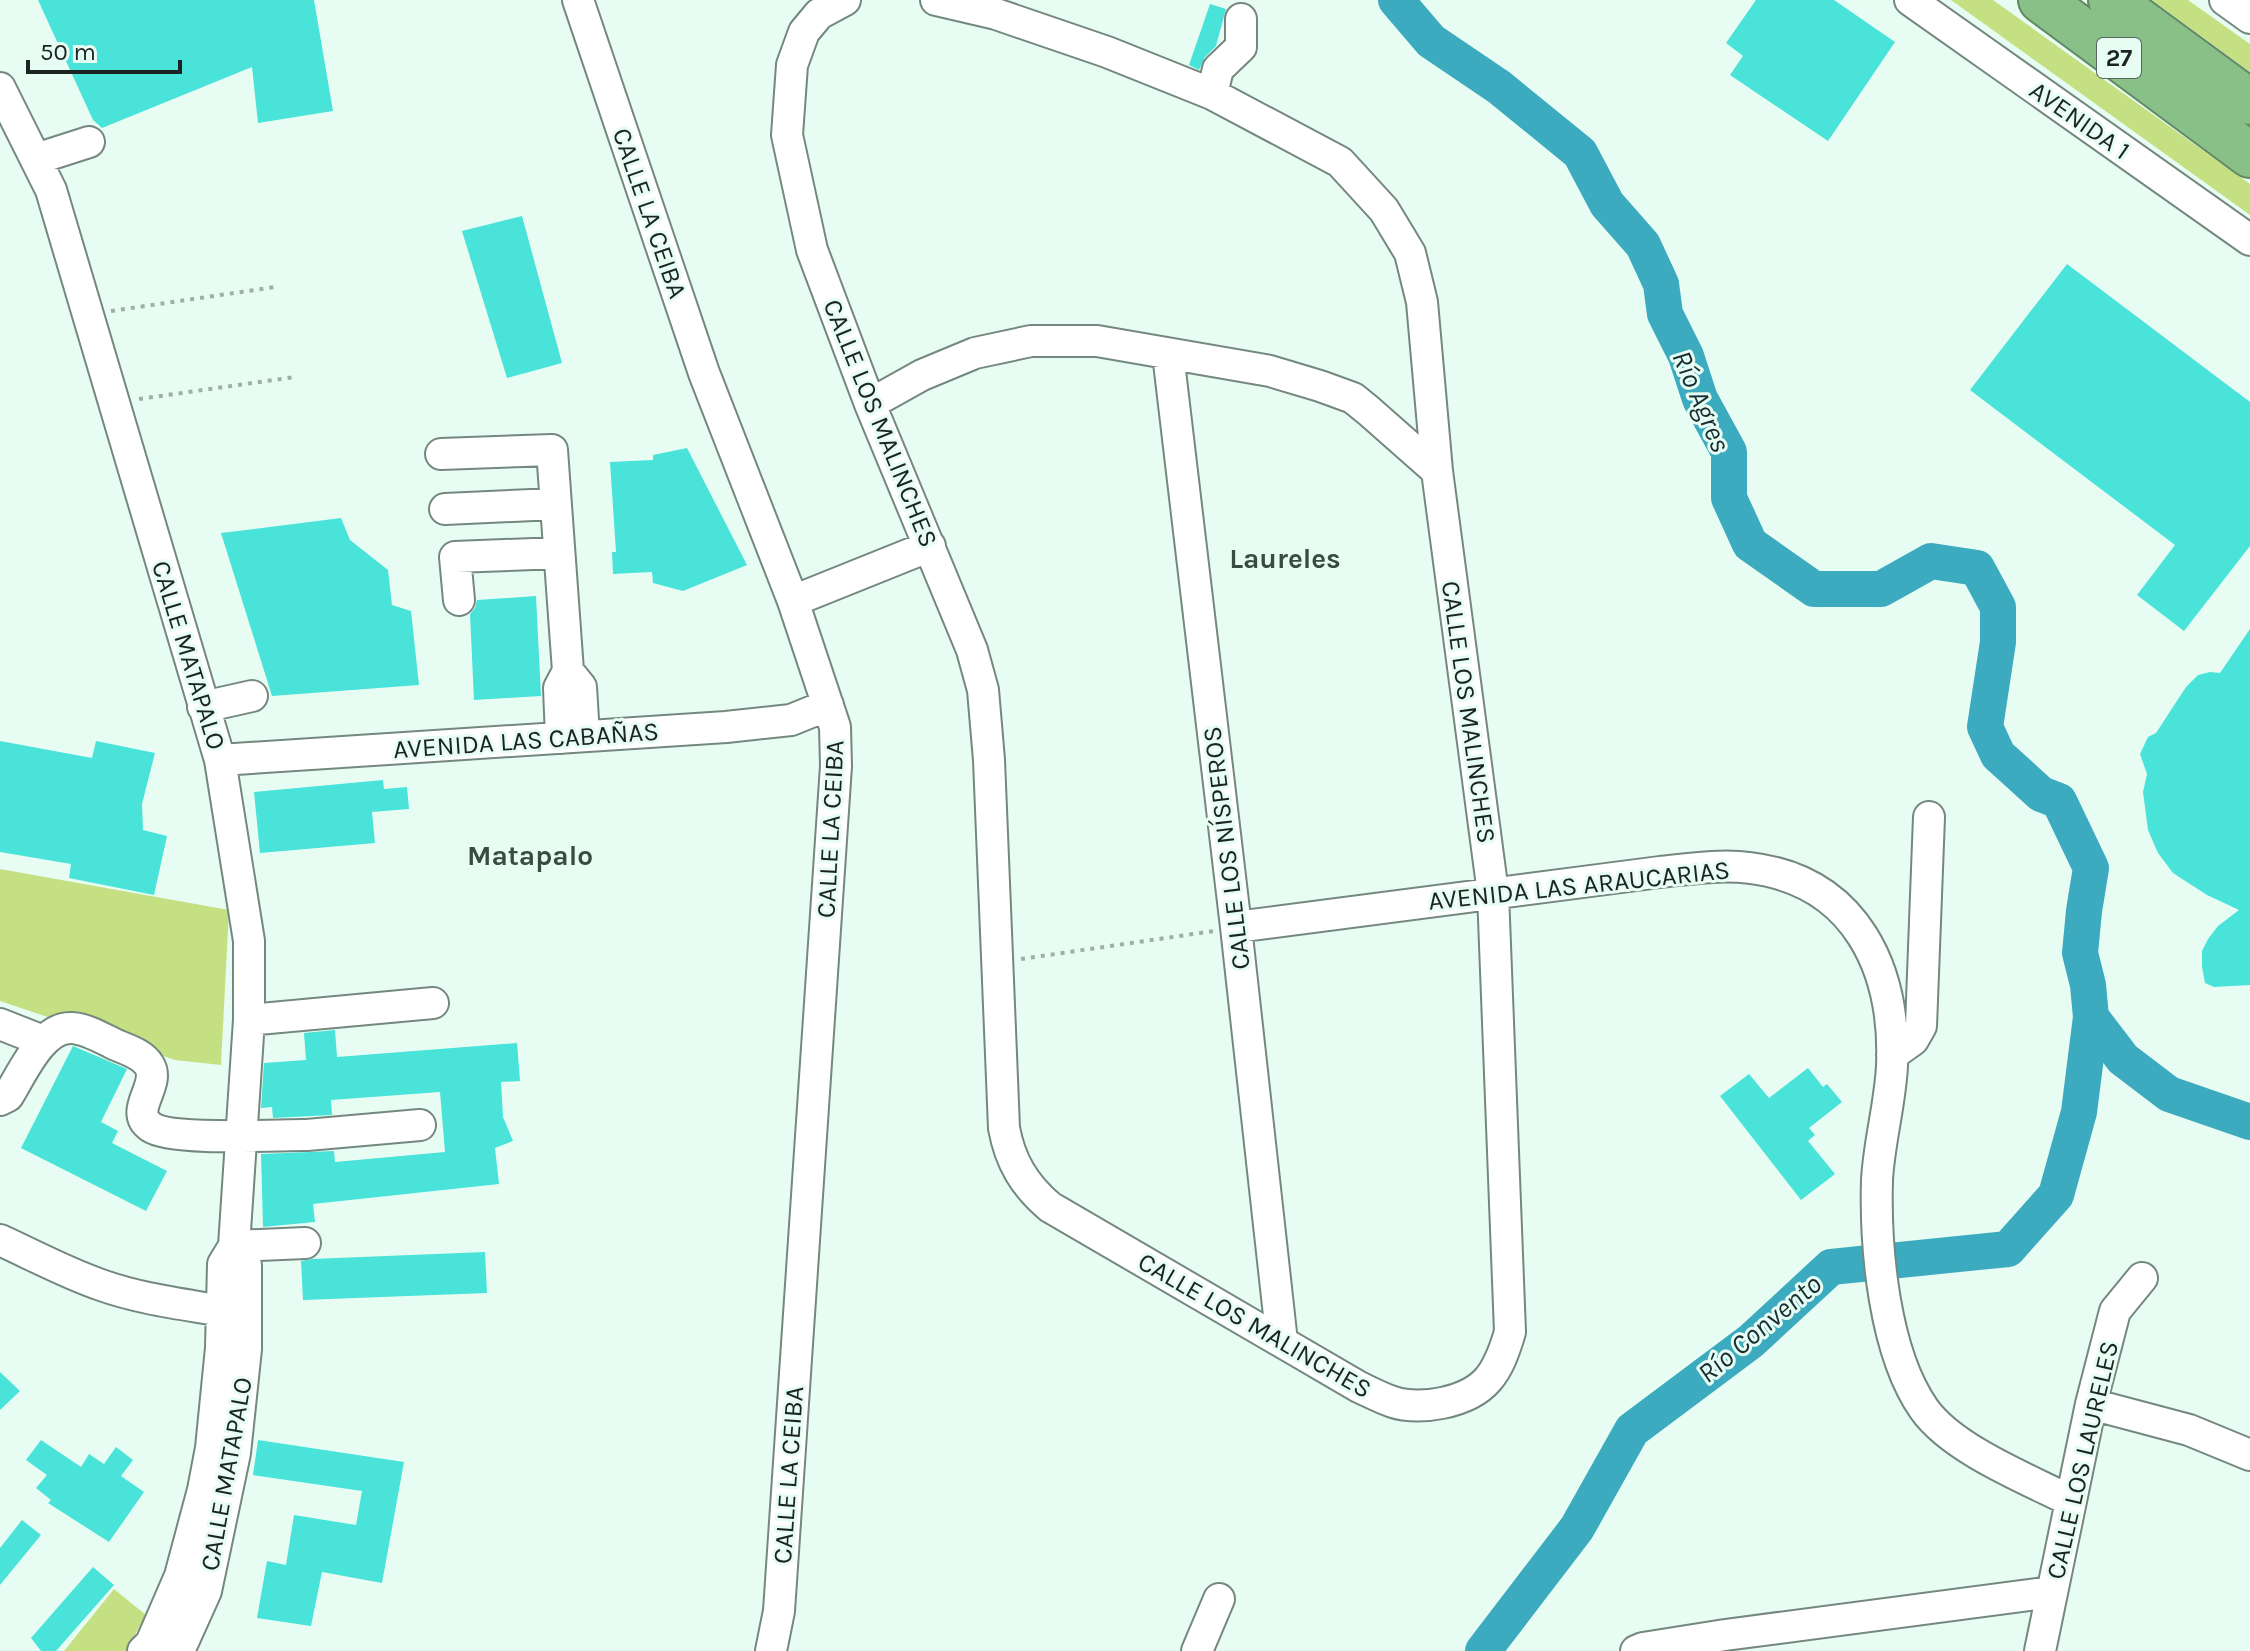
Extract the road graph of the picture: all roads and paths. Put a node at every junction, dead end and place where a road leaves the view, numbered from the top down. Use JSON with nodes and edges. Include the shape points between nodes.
{"nodes":[{"id":1,"x":578,"y":0,"type":"edge"},
{"id":2,"x":845,"y":0,"type":"edge"},
{"id":3,"x":936,"y":0,"type":"edge"},
{"id":4,"x":1910,"y":0,"type":"edge"},
{"id":5,"x":2041,"y":0,"type":"edge"},
{"id":6,"x":2111,"y":0,"type":"edge"},
{"id":7,"x":2225,"y":0,"type":"edge"},
{"id":8,"x":2250,"y":18,"type":"edge"},
{"id":9,"x":1241,"y":19,"type":"dead end"},
{"id":10,"x":0,"y":88,"type":"edge"},
{"id":11,"x":1212,"y":94,"type":"junction"},
{"id":12,"x":2250,"y":102,"type":"edge"},
{"id":13,"x":89,"y":142,"type":"dead end"},
{"id":14,"x":2250,"y":155,"type":"edge"},
{"id":15,"x":36,"y":159,"type":"junction"},
{"id":16,"x":2250,"y":240,"type":"edge"},
{"id":17,"x":275,"y":287,"type":"dead end"},
{"id":18,"x":88,"y":314,"type":"junction"},
{"id":19,"x":1168,"y":354,"type":"junction"},
{"id":20,"x":295,"y":377,"type":"dead end"},
{"id":21,"x":114,"y":403,"type":"junction"},
{"id":22,"x":870,"y":404,"type":"junction"},
{"id":23,"x":441,"y":454,"type":"dead end"},
{"id":24,"x":1437,"y":471,"type":"junction"},
{"id":25,"x":554,"y":504,"type":"junction"},
{"id":26,"x":445,"y":509,"type":"dead end"},
{"id":27,"x":930,"y":546,"type":"junction"},
{"id":28,"x":558,"y":553,"type":"junction"},
{"id":29,"x":459,"y":600,"type":"dead end"},
{"id":30,"x":793,"y":601,"type":"junction"},
{"id":31,"x":252,"y":696,"type":"dead end"},
{"id":32,"x":828,"y":705,"type":"junction"},
{"id":33,"x":203,"y":707,"type":"junction"},
{"id":34,"x":572,"y":737,"type":"junction"},
{"id":35,"x":220,"y":760,"type":"junction"},
{"id":36,"x":1929,"y":817,"type":"dead end"},
{"id":37,"x":1493,"y":893,"type":"junction"},
{"id":38,"x":1236,"y":927,"type":"junction"},
{"id":39,"x":997,"y":962,"type":"junction"},
{"id":40,"x":433,"y":1003,"type":"dead end"},
{"id":41,"x":249,"y":1020,"type":"junction"},
{"id":42,"x":0,"y":1024,"type":"edge"},
{"id":43,"x":43,"y":1041,"type":"junction"},
{"id":44,"x":1892,"y":1055,"type":"junction"},
{"id":45,"x":0,"y":1100,"type":"edge"},
{"id":46,"x":420,"y":1125,"type":"dead end"},
{"id":47,"x":242,"y":1136,"type":"junction"},
{"id":48,"x":0,"y":1240,"type":"edge"},
{"id":49,"x":305,"y":1243,"type":"dead end"},
{"id":50,"x":234,"y":1246,"type":"junction"},
{"id":51,"x":2142,"y":1278,"type":"dead end"},
{"id":52,"x":222,"y":1311,"type":"junction"},
{"id":53,"x":1282,"y":1342,"type":"junction"},
{"id":54,"x":2091,"y":1404,"type":"junction"},
{"id":55,"x":2250,"y":1455,"type":"edge"},
{"id":56,"x":2071,"y":1501,"type":"junction"},
{"id":57,"x":2052,"y":1592,"type":"junction"},
{"id":58,"x":1219,"y":1599,"type":"dead end"},
{"id":59,"x":143,"y":1651,"type":"edge"},
{"id":60,"x":179,"y":1651,"type":"edge"},
{"id":61,"x":771,"y":1651,"type":"edge"},
{"id":62,"x":1197,"y":1651,"type":"edge"},
{"id":63,"x":1636,"y":1651,"type":"edge"},
{"id":64,"x":2040,"y":1651,"type":"edge"}],
"edges":[{"from":1,"to":30,"type":"street","name":"CALLE LA CEIBA","via":[[704,373]]},
{"from":2,"to":22,"type":"street","name":"CALLE LOS MALINCHES","via":[[819,14],[804,32],[792,65],[787,135],[812,250]]},
{"from":3,"to":11,"type":"street","name":"CALLE LOS MALINCHES","via":[[996,14]]},
{"from":4,"to":16,"type":"street","name":"AVENIDA 1"},
{"from":5,"to":14,"type":"highway","number":"27"},
{"from":6,"to":12,"type":"highway","number":"27"},
{"from":7,"to":8,"type":"street"},
{"from":9,"to":11,"type":"street","via":[[1241,47],[1218,69]]},
{"from":10,"to":15,"type":"street","name":"CALLE MATAPALO"},
{"from":11,"to":24,"type":"street","name":"CALLE LOS MALINCHES","via":[[1340,162],[1384,210],[1410,253],[1422,302]]},
{"from":13,"to":15,"type":"street"},
{"from":15,"to":18,"type":"street","name":"CALLE MATAPALO","via":[[51,190]]},
{"from":17,"to":18,"type":"path"},
{"from":18,"to":21,"type":"street","name":"CALLE MATAPALO"},
{"from":19,"to":22,"type":"street","via":[[1097,341],[1031,341],[975,353]]},
{"from":19,"to":24,"type":"street","via":[[1270,371],[1353,398]]},
{"from":19,"to":38,"type":"street","name":"CALLE LOS NÍSPEROS"},
{"from":20,"to":21,"type":"path"},
{"from":21,"to":33,"type":"street","name":"CALLE MATAPALO"},
{"from":22,"to":27,"type":"street","name":"CALLE LOS MALINCHES"},
{"from":23,"to":25,"type":"street","via":[[552,450]]},
{"from":24,"to":37,"type":"street","name":"CALLE LOS MALINCHES"},
{"from":25,"to":26,"type":"street"},
{"from":25,"to":28,"type":"street"},
{"from":27,"to":30,"type":"street"},
{"from":27,"to":39,"type":"street","name":"CALLE LOS MALINCHES","via":[[983,690]]},
{"from":28,"to":29,"type":"street","via":[[455,557]]},
{"from":28,"to":34,"type":"street","via":[[568,671],[559,688]]},
{"from":30,"to":32,"type":"street","name":"CALLE LA CEIBA"},
{"from":31,"to":33,"type":"street"},
{"from":32,"to":34,"type":"street","name":"AVENIDA LAS CABAÑAS","via":[[791,720]]},
{"from":32,"to":61,"type":"street","name":"CALLE LA CEIBA","via":[[835,727],[836,766],[779,1611]]},
{"from":33,"to":35,"type":"street","name":"CALLE MATAPALO"},
{"from":34,"to":35,"type":"street","name":"AVENIDA LAS CABAÑAS"},
{"from":35,"to":41,"type":"street","name":"CALLE MATAPALO","via":[[249,941]]},
{"from":36,"to":44,"type":"street","via":[[1921,1026],[1913,1040]]},
{"from":37,"to":38,"type":"street","name":"AVENIDA LAS ARAUCARIAS"},
{"from":37,"to":44,"type":"street","name":"AVENIDA LAS ARAUCARIAS","via":[[1727,867],[1774,872],[1806,884],[1837,903],[1871,949],[1885,986]]},
{"from":37,"to":53,"type":"street","name":"CALLE LOS MALINCHES","via":[[1510,1332],[1502,1358],[1486,1383],[1464,1398],[1429,1405],[1396,1403]]},
{"from":38,"to":39,"type":"path"},
{"from":38,"to":53,"type":"street","name":"CALLE LOS NÍSPEROS"},
{"from":39,"to":53,"type":"street","name":"CALLE LOS MALINCHES","via":[[1004,1128],[1023,1180],[1066,1217]]},
{"from":40,"to":41,"type":"street"},
{"from":41,"to":47,"type":"street","name":"CALLE MATAPALO"},
{"from":42,"to":43,"type":"street"},
{"from":43,"to":45,"type":"street","via":[[8,1096]]},
{"from":43,"to":47,"type":"street","via":[[62,1028],[73,1028],[140,1056],[152,1072],[142,1111],[150,1127],[171,1135]]},
{"from":44,"to":56,"type":"street","name":"AVENIDA LAS ARAUCARIAS","via":[[1877,1218],[1888,1314],[1899,1354],[1930,1417],[1958,1441]]},
{"from":46,"to":47,"type":"street"},
{"from":47,"to":50,"type":"street","name":"CALLE MATAPALO"},
{"from":48,"to":52,"type":"street","via":[[102,1286]]},
{"from":49,"to":50,"type":"street"},
{"from":50,"to":52,"type":"street","name":"CALLE MATAPALO","via":[[223,1264]]},
{"from":50,"to":60,"type":"street","name":"CALLE MATAPALO","via":[[246,1265],[246,1335],[235,1453],[206,1591]]},
{"from":51,"to":54,"type":"street","name":"CALLE LOS LAURELES","via":[[2115,1311]]},
{"from":52,"to":59,"type":"street","name":"CALLE MATAPALO","via":[[203,1490],[180,1576]]},
{"from":54,"to":55,"type":"street","via":[[2189,1430]]},
{"from":54,"to":56,"type":"street","name":"CALLE LOS LAURELES"},
{"from":56,"to":57,"type":"street","name":"CALLE LOS LAURELES"},
{"from":57,"to":63,"type":"street"},
{"from":57,"to":64,"type":"street","name":"CALLE LOS LAURELES"},
{"from":58,"to":62,"type":"street"}]}
